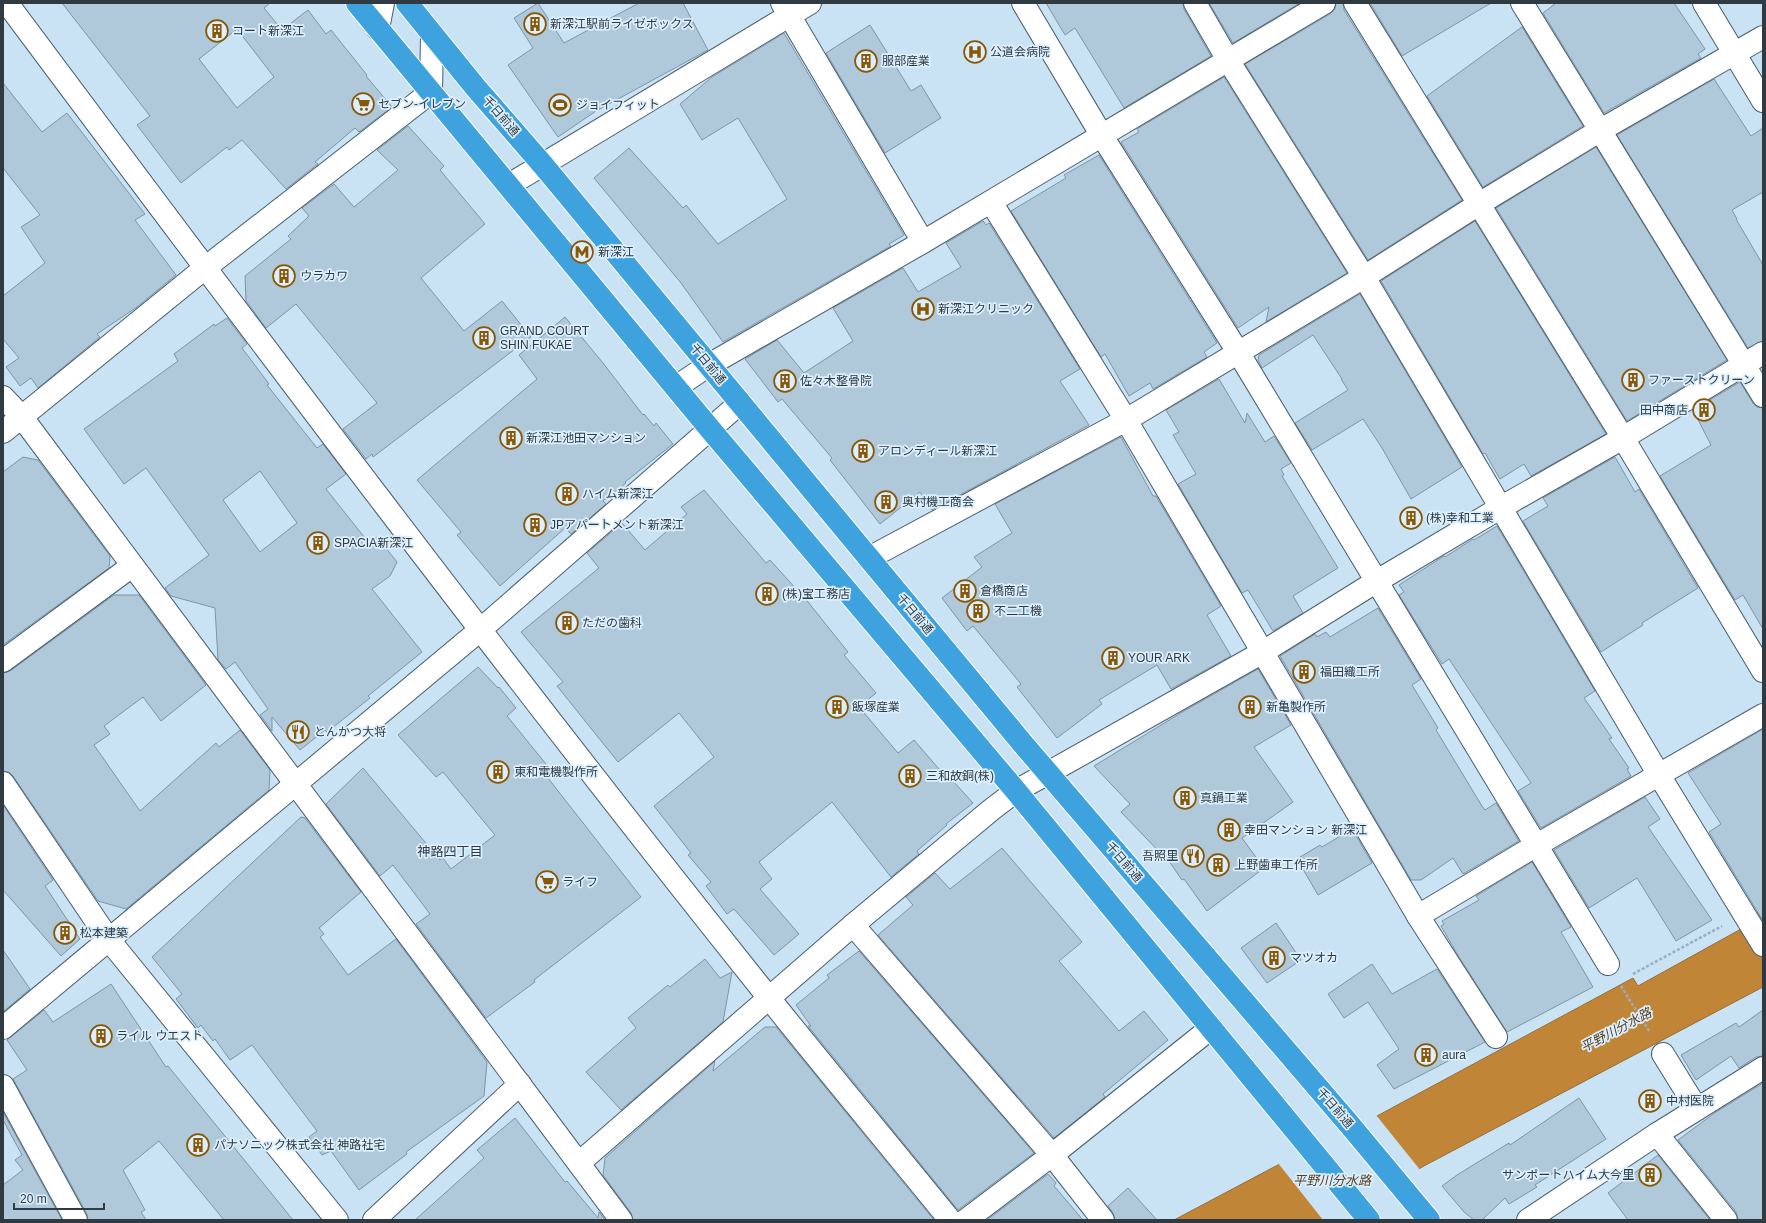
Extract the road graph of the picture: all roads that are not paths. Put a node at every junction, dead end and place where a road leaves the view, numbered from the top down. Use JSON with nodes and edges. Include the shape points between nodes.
{"nodes":[{"id":1,"x":7,"y":3,"type":"edge"},
{"id":2,"x":356,"y":3,"type":"edge"},
{"id":3,"x":383,"y":3,"type":"edge"},
{"id":4,"x":407,"y":3,"type":"edge"},
{"id":5,"x":810,"y":3,"type":"edge"},
{"id":6,"x":1023,"y":3,"type":"edge"},
{"id":7,"x":1195,"y":3,"type":"edge"},
{"id":8,"x":1324,"y":3,"type":"edge"},
{"id":9,"x":1355,"y":3,"type":"edge"},
{"id":10,"x":1522,"y":3,"type":"edge"},
{"id":11,"x":1704,"y":3,"type":"edge"},
{"id":12,"x":786,"y":9,"type":"edge"},
{"id":13,"x":378,"y":29,"type":"junction"},
{"id":14,"x":432,"y":34,"type":"junction"},
{"id":15,"x":1763,"y":37,"type":"edge"},
{"id":16,"x":1735,"y":54,"type":"junction"},
{"id":17,"x":1228,"y":60,"type":"junction"},
{"id":18,"x":431,"y":92,"type":"junction"},
{"id":19,"x":1763,"y":101,"type":"edge"},
{"id":20,"x":1599,"y":130,"type":"junction"},
{"id":21,"x":1102,"y":136,"type":"junction"},
{"id":22,"x":543,"y":165,"type":"junction"},
{"id":23,"x":509,"y":185,"type":"junction"},
{"id":24,"x":991,"y":202,"type":"junction"},
{"id":25,"x":1479,"y":204,"type":"junction"},
{"id":26,"x":923,"y":242,"type":"junction"},
{"id":27,"x":205,"y":268,"type":"junction"},
{"id":28,"x":1364,"y":277,"type":"junction"},
{"id":29,"x":1238,"y":352,"type":"junction"},
{"id":30,"x":1763,"y":353,"type":"edge"},
{"id":31,"x":1744,"y":364,"type":"junction"},
{"id":32,"x":709,"y":365,"type":"junction"},
{"id":33,"x":676,"y":387,"type":"junction"},
{"id":34,"x":1763,"y":396,"type":"edge"},
{"id":35,"x":3,"y":397,"type":"edge"},
{"id":36,"x":740,"y":403,"type":"junction"},
{"id":37,"x":21,"y":416,"type":"junction"},
{"id":38,"x":1126,"y":420,"type":"junction"},
{"id":39,"x":710,"y":429,"type":"junction"},
{"id":40,"x":3,"y":432,"type":"edge"},
{"id":41,"x":1623,"y":438,"type":"junction"},
{"id":42,"x":1500,"y":508,"type":"junction"},
{"id":43,"x":869,"y":558,"type":"junction"},
{"id":44,"x":132,"y":566,"type":"junction"},
{"id":45,"x":1377,"y":581,"type":"junction"},
{"id":46,"x":480,"y":630,"type":"junction"},
{"id":47,"x":1262,"y":652,"type":"junction"},
{"id":48,"x":3,"y":661,"type":"edge"},
{"id":49,"x":1763,"y":671,"type":"edge"},
{"id":50,"x":1763,"y":715,"type":"edge"},
{"id":51,"x":1047,"y":773,"type":"junction"},
{"id":52,"x":1658,"y":775,"type":"junction"},
{"id":53,"x":3,"y":783,"type":"edge"},
{"id":54,"x":294,"y":785,"type":"junction"},
{"id":55,"x":1016,"y":791,"type":"junction"},
{"id":56,"x":1535,"y":846,"type":"junction"},
{"id":57,"x":1418,"y":916,"type":"junction"},
{"id":58,"x":853,"y":925,"type":"junction"},
{"id":59,"x":109,"y":940,"type":"junction"},
{"id":60,"x":1763,"y":945,"type":"edge"},
{"id":61,"x":1608,"y":964,"type":"road end"},
{"id":62,"x":768,"y":997,"type":"junction"},
{"id":63,"x":3,"y":1028,"type":"edge"},
{"id":64,"x":1211,"y":1028,"type":"junction"},
{"id":65,"x":1496,"y":1037,"type":"dead end"},
{"id":66,"x":1663,"y":1054,"type":"road end"},
{"id":67,"x":1763,"y":1068,"type":"edge"},
{"id":68,"x":520,"y":1084,"type":"junction"},
{"id":69,"x":3,"y":1086,"type":"edge"},
{"id":70,"x":1697,"y":1109,"type":"junction"},
{"id":71,"x":1657,"y":1134,"type":"junction"},
{"id":72,"x":1052,"y":1155,"type":"junction"},
{"id":73,"x":579,"y":1163,"type":"junction"},
{"id":74,"x":1366,"y":1216,"type":"edge"},
{"id":75,"x":76,"y":1220,"type":"edge"},
{"id":76,"x":338,"y":1220,"type":"edge"},
{"id":77,"x":374,"y":1220,"type":"edge"},
{"id":78,"x":621,"y":1220,"type":"edge"},
{"id":79,"x":950,"y":1220,"type":"edge"},
{"id":80,"x":966,"y":1220,"type":"edge"},
{"id":81,"x":1103,"y":1220,"type":"edge"},
{"id":82,"x":1429,"y":1220,"type":"edge"},
{"id":83,"x":1528,"y":1220,"type":"edge"},
{"id":84,"x":1726,"y":1220,"type":"edge"}],
"edges":[{"from":1,"to":27,"type":"street"},
{"from":2,"to":13,"type":"highway"},
{"from":3,"to":13,"type":"street"},
{"from":4,"to":14,"type":"highway","name":"千日前通"},
{"from":5,"to":12,"type":"street"},
{"from":6,"to":21,"type":"street"},
{"from":7,"to":17,"type":"street"},
{"from":8,"to":17,"type":"street"},
{"from":9,"to":25,"type":"street"},
{"from":10,"to":20,"type":"street"},
{"from":11,"to":16,"type":"street"},
{"from":12,"to":22,"type":"street"},
{"from":12,"to":26,"type":"street"},
{"from":13,"to":18,"type":"highway"},
{"from":14,"to":18,"type":"street"},
{"from":14,"to":22,"type":"highway","name":"千日前通"},
{"from":15,"to":16,"type":"street"},
{"from":16,"to":19,"type":"street"},
{"from":16,"to":20,"type":"street"},
{"from":17,"to":21,"type":"street"},
{"from":17,"to":28,"type":"street"},
{"from":18,"to":23,"type":"highway"},
{"from":18,"to":27,"type":"street"},
{"from":20,"to":25,"type":"street"},
{"from":20,"to":31,"type":"street"},
{"from":21,"to":24,"type":"street"},
{"from":21,"to":29,"type":"street"},
{"from":22,"to":23,"type":"street"},
{"from":22,"to":32,"type":"highway","name":"千日前通"},
{"from":23,"to":33,"type":"highway"},
{"from":24,"to":26,"type":"street"},
{"from":24,"to":38,"type":"street"},
{"from":25,"to":28,"type":"street"},
{"from":25,"to":41,"type":"street"},
{"from":26,"to":32,"type":"street"},
{"from":27,"to":37,"type":"street"},
{"from":27,"to":46,"type":"street"},
{"from":28,"to":29,"type":"street"},
{"from":28,"to":42,"type":"street"},
{"from":29,"to":38,"type":"street"},
{"from":29,"to":45,"type":"street"},
{"from":30,"to":31,"type":"street"},
{"from":31,"to":34,"type":"street"},
{"from":31,"to":41,"type":"street"},
{"from":32,"to":33,"type":"street"},
{"from":32,"to":36,"type":"highway","name":"千日前通"},
{"from":33,"to":39,"type":"highway"},
{"from":35,"to":37,"type":"street"},
{"from":36,"to":39,"type":"street"},
{"from":36,"to":43,"type":"highway","name":"千日前通"},
{"from":37,"to":40,"type":"street"},
{"from":37,"to":44,"type":"street"},
{"from":38,"to":43,"type":"street"},
{"from":38,"to":47,"type":"street"},
{"from":39,"to":46,"type":"street"},
{"from":39,"to":55,"type":"highway"},
{"from":41,"to":42,"type":"street"},
{"from":41,"to":49,"type":"street"},
{"from":42,"to":45,"type":"street"},
{"from":42,"to":52,"type":"street"},
{"from":43,"to":51,"type":"highway","name":"千日前通"},
{"from":44,"to":48,"type":"street"},
{"from":44,"to":54,"type":"street"},
{"from":45,"to":47,"type":"street"},
{"from":45,"to":56,"type":"street"},
{"from":46,"to":54,"type":"street"},
{"from":46,"to":62,"type":"street"},
{"from":47,"to":51,"type":"street"},
{"from":47,"to":57,"type":"street"},
{"from":50,"to":52,"type":"street"},
{"from":51,"to":55,"type":"street"},
{"from":51,"to":82,"type":"highway","name":"千日前通","bridge":true},
{"from":52,"to":56,"type":"street"},
{"from":52,"to":60,"type":"street"},
{"from":53,"to":59,"type":"street"},
{"from":54,"to":59,"type":"street"},
{"from":54,"to":68,"type":"street"},
{"from":55,"to":58,"type":"street"},
{"from":55,"to":64,"type":"highway"},
{"from":56,"to":57,"type":"street"},
{"from":56,"to":61,"type":"street"},
{"from":57,"to":65,"type":"street"},
{"from":58,"to":62,"type":"street"},
{"from":58,"to":72,"type":"street"},
{"from":59,"to":63,"type":"street"},
{"from":59,"to":76,"type":"street"},
{"from":62,"to":73,"type":"street"},
{"from":62,"to":79,"type":"street"},
{"from":64,"to":72,"type":"street"},
{"from":64,"to":74,"type":"highway"},
{"from":66,"to":70,"type":"street"},
{"from":67,"to":70,"type":"street"},
{"from":68,"to":73,"type":"street"},
{"from":68,"to":77,"type":"street"},
{"from":69,"to":75,"type":"street"},
{"from":70,"to":71,"type":"street"},
{"from":71,"to":83,"type":"street"},
{"from":71,"to":84,"type":"street"},
{"from":72,"to":80,"type":"street"},
{"from":72,"to":81,"type":"street"},
{"from":73,"to":78,"type":"street"}]}
